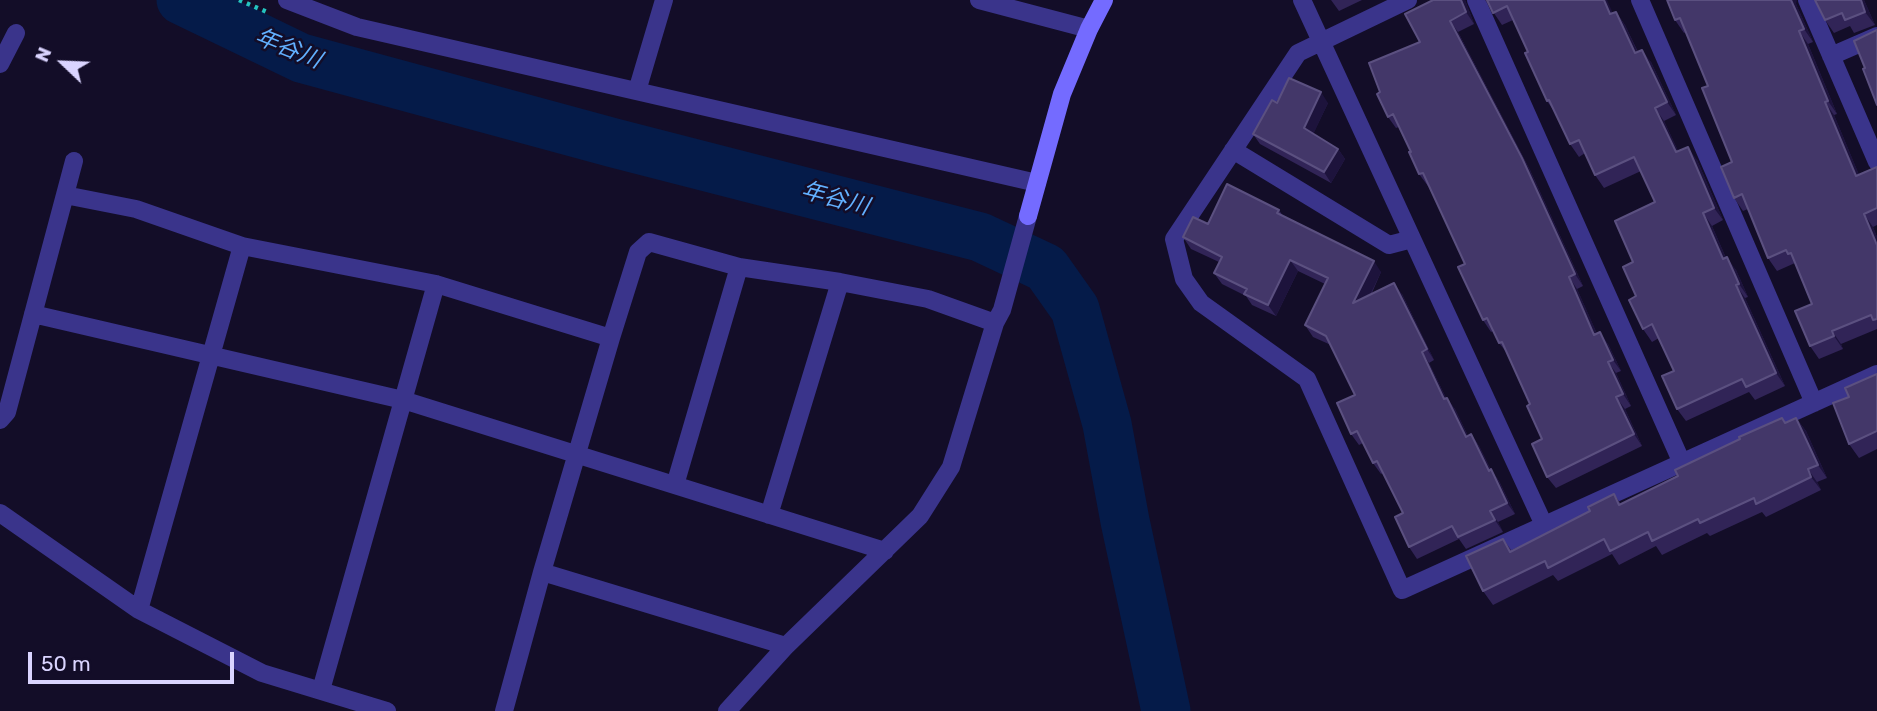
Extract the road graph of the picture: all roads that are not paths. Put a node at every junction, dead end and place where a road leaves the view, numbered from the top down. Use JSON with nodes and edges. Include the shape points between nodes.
{"nodes":[{"id":1,"x":287,"y":0,"type":"edge"},
{"id":2,"x":664,"y":0,"type":"edge"},
{"id":3,"x":979,"y":0,"type":"edge"},
{"id":4,"x":1104,"y":0,"type":"edge"},
{"id":5,"x":1301,"y":0,"type":"edge"},
{"id":6,"x":1408,"y":0,"type":"edge"},
{"id":7,"x":1476,"y":0,"type":"edge"},
{"id":8,"x":1640,"y":0,"type":"edge"},
{"id":9,"x":1807,"y":0,"type":"edge"},
{"id":10,"x":1089,"y":29,"type":"junction"},
{"id":11,"x":16,"y":33,"type":"dead end"},
{"id":12,"x":1877,"y":36,"type":"edge"},
{"id":13,"x":1321,"y":42,"type":"junction"},
{"id":14,"x":1831,"y":56,"type":"junction"},
{"id":15,"x":0,"y":64,"type":"edge"},
{"id":16,"x":637,"y":91,"type":"junction"},
{"id":17,"x":1233,"y":150,"type":"junction"},
{"id":18,"x":74,"y":161,"type":"dead end"},
{"id":19,"x":1877,"y":162,"type":"edge"},
{"id":20,"x":1037,"y":183,"type":"junction"},
{"id":21,"x":65,"y":195,"type":"junction"},
{"id":22,"x":1412,"y":239,"type":"junction"},
{"id":23,"x":242,"y":246,"type":"junction"},
{"id":24,"x":739,"y":267,"type":"junction"},
{"id":25,"x":840,"y":282,"type":"junction"},
{"id":26,"x":436,"y":284,"type":"junction"},
{"id":27,"x":33,"y":314,"type":"junction"},
{"id":28,"x":998,"y":317,"type":"junction"},
{"id":29,"x":611,"y":338,"type":"junction"},
{"id":30,"x":211,"y":355,"type":"junction"},
{"id":31,"x":1877,"y":374,"type":"edge"},
{"id":32,"x":403,"y":400,"type":"junction"},
{"id":33,"x":1814,"y":403,"type":"junction"},
{"id":34,"x":0,"y":419,"type":"edge"},
{"id":35,"x":577,"y":455,"type":"junction"},
{"id":36,"x":1682,"y":463,"type":"junction"},
{"id":37,"x":675,"y":485,"type":"junction"},
{"id":38,"x":0,"y":513,"type":"edge"},
{"id":39,"x":769,"y":515,"type":"junction"},
{"id":40,"x":1544,"y":526,"type":"junction"},
{"id":41,"x":885,"y":551,"type":"junction"},
{"id":42,"x":542,"y":572,"type":"junction"},
{"id":43,"x":139,"y":610,"type":"junction"},
{"id":44,"x":786,"y":646,"type":"junction"},
{"id":45,"x":321,"y":691,"type":"junction"},
{"id":46,"x":387,"y":711,"type":"edge"},
{"id":47,"x":504,"y":711,"type":"edge"},
{"id":48,"x":727,"y":711,"type":"edge"}],
"edges":[{"from":1,"to":16,"type":"street","via":[[357,27]]},
{"from":2,"to":16,"type":"street"},
{"from":3,"to":10,"type":"street"},
{"from":4,"to":10,"type":"street"},
{"from":5,"to":13,"type":"street"},
{"from":6,"to":13,"type":"street"},
{"from":7,"to":36,"type":"street"},
{"from":8,"to":33,"type":"street"},
{"from":9,"to":14,"type":"street"},
{"from":10,"to":20,"type":"street","via":[[1062,94]]},
{"from":11,"to":15,"type":"street"},
{"from":12,"to":14,"type":"street"},
{"from":13,"to":17,"type":"street","via":[[1298,53]]},
{"from":13,"to":22,"type":"street"},
{"from":14,"to":19,"type":"street"},
{"from":16,"to":20,"type":"street"},
{"from":17,"to":22,"type":"street","via":[[1389,245]]},
{"from":17,"to":40,"type":"street","via":[[1174,239],[1184,279],[1202,303],[1307,379],[1402,590]]},
{"from":18,"to":21,"type":"street"},
{"from":20,"to":28,"type":"street"},
{"from":21,"to":23,"type":"street","via":[[136,209]]},
{"from":21,"to":27,"type":"street"},
{"from":22,"to":40,"type":"street"},
{"from":23,"to":26,"type":"street"},
{"from":23,"to":30,"type":"street"},
{"from":24,"to":25,"type":"street"},
{"from":24,"to":29,"type":"street","via":[[649,242],[638,252]]},
{"from":24,"to":37,"type":"street"},
{"from":25,"to":28,"type":"street"},
{"from":25,"to":39,"type":"street"},
{"from":26,"to":29,"type":"street"},
{"from":26,"to":32,"type":"street"},
{"from":27,"to":30,"type":"street"},
{"from":27,"to":34,"type":"street","via":[[7,412]]},
{"from":28,"to":41,"type":"street","via":[[951,467],[920,516]]},
{"from":29,"to":35,"type":"street"},
{"from":30,"to":32,"type":"street"},
{"from":30,"to":43,"type":"street"},
{"from":31,"to":33,"type":"street"},
{"from":32,"to":35,"type":"street"},
{"from":32,"to":45,"type":"street"},
{"from":33,"to":36,"type":"street"},
{"from":35,"to":37,"type":"street"},
{"from":35,"to":42,"type":"street"},
{"from":36,"to":40,"type":"street"},
{"from":37,"to":39,"type":"street"},
{"from":38,"to":43,"type":"street"},
{"from":39,"to":41,"type":"street"},
{"from":41,"to":44,"type":"street"},
{"from":42,"to":44,"type":"street"},
{"from":42,"to":47,"type":"street"},
{"from":43,"to":45,"type":"street","via":[[262,673]]},
{"from":44,"to":48,"type":"street"},
{"from":45,"to":46,"type":"street"}]}
